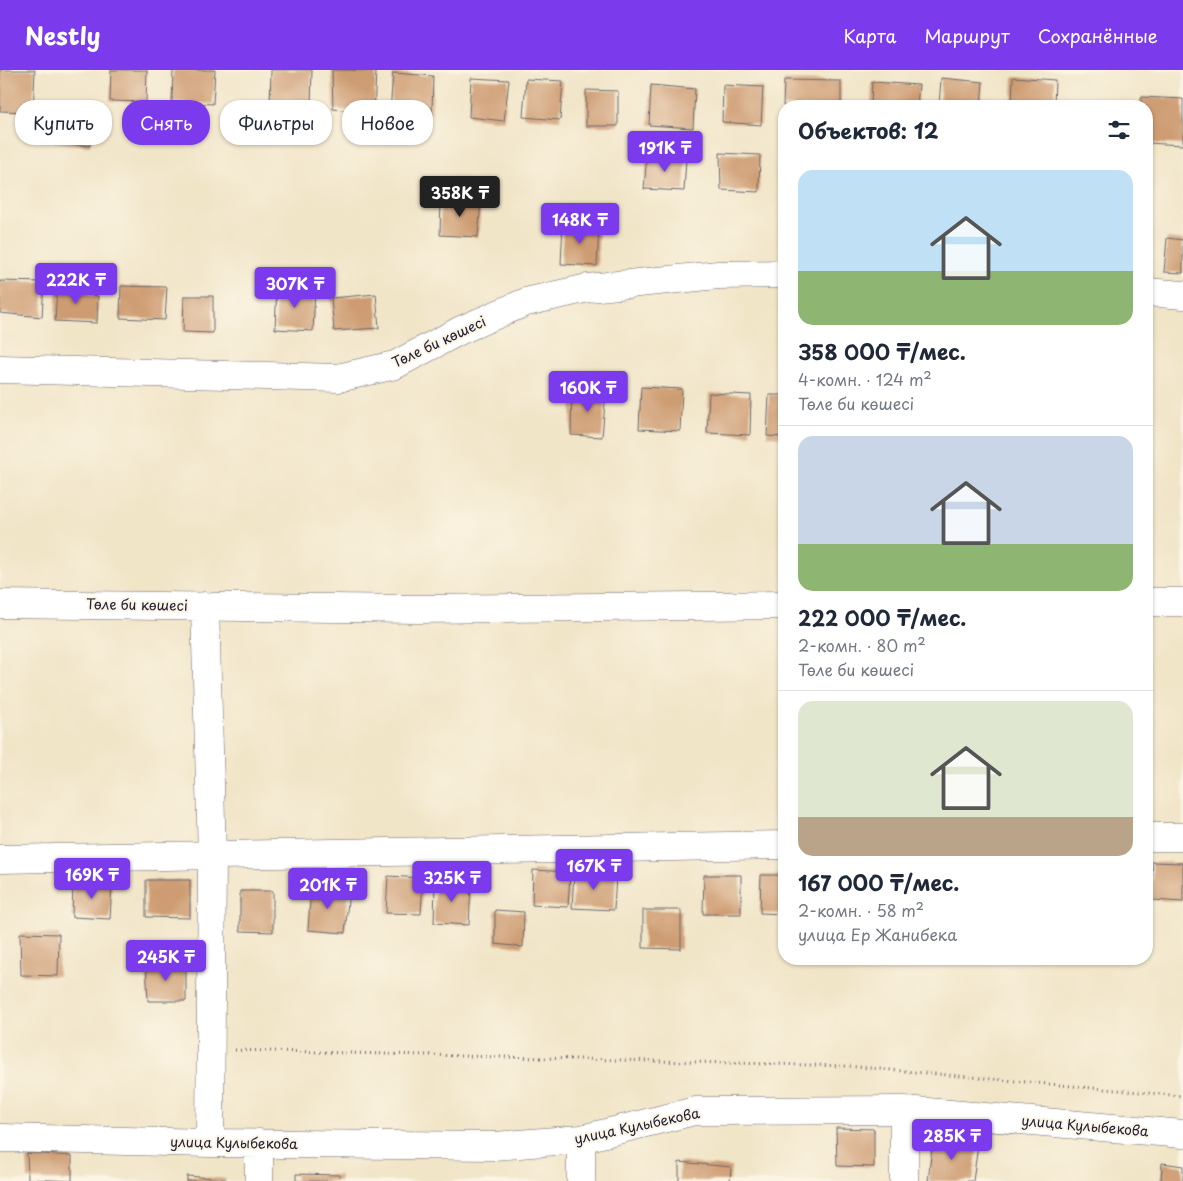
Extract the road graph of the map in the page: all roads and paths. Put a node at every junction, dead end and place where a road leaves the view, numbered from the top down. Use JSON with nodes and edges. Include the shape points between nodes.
{"nodes":[{"id":1,"x":778,"y":274,"type":"edge"},
{"id":2,"x":1153,"y":293,"type":"edge"},
{"id":3,"x":1183,"y":295,"type":"edge"},
{"id":4,"x":0,"y":369,"type":"edge"},
{"id":5,"x":1153,"y":602,"type":"edge"},
{"id":6,"x":1183,"y":602,"type":"edge"},
{"id":7,"x":0,"y":604,"type":"edge"},
{"id":8,"x":778,"y":605,"type":"edge"},
{"id":9,"x":205,"y":606,"type":"junction"},
{"id":10,"x":1153,"y":837,"type":"edge"},
{"id":11,"x":1183,"y":837,"type":"edge"},
{"id":12,"x":778,"y":845,"type":"edge"},
{"id":13,"x":212,"y":856,"type":"junction"},
{"id":14,"x":0,"y":859,"type":"edge"},
{"id":15,"x":212,"y":1050,"type":"junction"},
{"id":16,"x":1183,"y":1096,"type":"edge"},
{"id":17,"x":904,"y":1110,"type":"junction"},
{"id":18,"x":1183,"y":1134,"type":"edge"},
{"id":19,"x":0,"y":1138,"type":"edge"},
{"id":20,"x":581,"y":1139,"type":"junction"},
{"id":21,"x":210,"y":1143,"type":"junction"},
{"id":22,"x":259,"y":1143,"type":"junction"},
{"id":23,"x":259,"y":1181,"type":"edge"},
{"id":24,"x":581,"y":1181,"type":"edge"},
{"id":25,"x":904,"y":1181,"type":"edge"}],
"edges":[{"from":1,"to":4,"type":"street","name":"Төле би көшесі","via":[[718,275],[588,288],[526,302],[461,330],[395,365],[338,378]]},
{"from":2,"to":3,"type":"street"},
{"from":5,"to":6,"type":"street"},
{"from":7,"to":9,"type":"street","name":"Төле би көшесі"},
{"from":8,"to":9,"type":"street","name":"Төле би көшесі","via":[[417,609]]},
{"from":9,"to":13,"type":"street"},
{"from":10,"to":11,"type":"street"},
{"from":12,"to":13,"type":"street"},
{"from":13,"to":14,"type":"street"},
{"from":13,"to":15,"type":"street"},
{"from":15,"to":16,"type":"path","via":[[847,1066]]},
{"from":15,"to":21,"type":"street"},
{"from":17,"to":18,"type":"street","name":"улица Кулыбекова"},
{"from":17,"to":20,"type":"street","name":"улица Кулыбекова","via":[[695,1112]]},
{"from":17,"to":25,"type":"street"},
{"from":19,"to":21,"type":"street","name":"улица Кулыбекова"},
{"from":20,"to":22,"type":"street","name":"улица Кулыбекова","via":[[494,1146]]},
{"from":20,"to":24,"type":"street"},
{"from":21,"to":22,"type":"street","name":"улица Кулыбекова"},
{"from":22,"to":23,"type":"street"}]}
